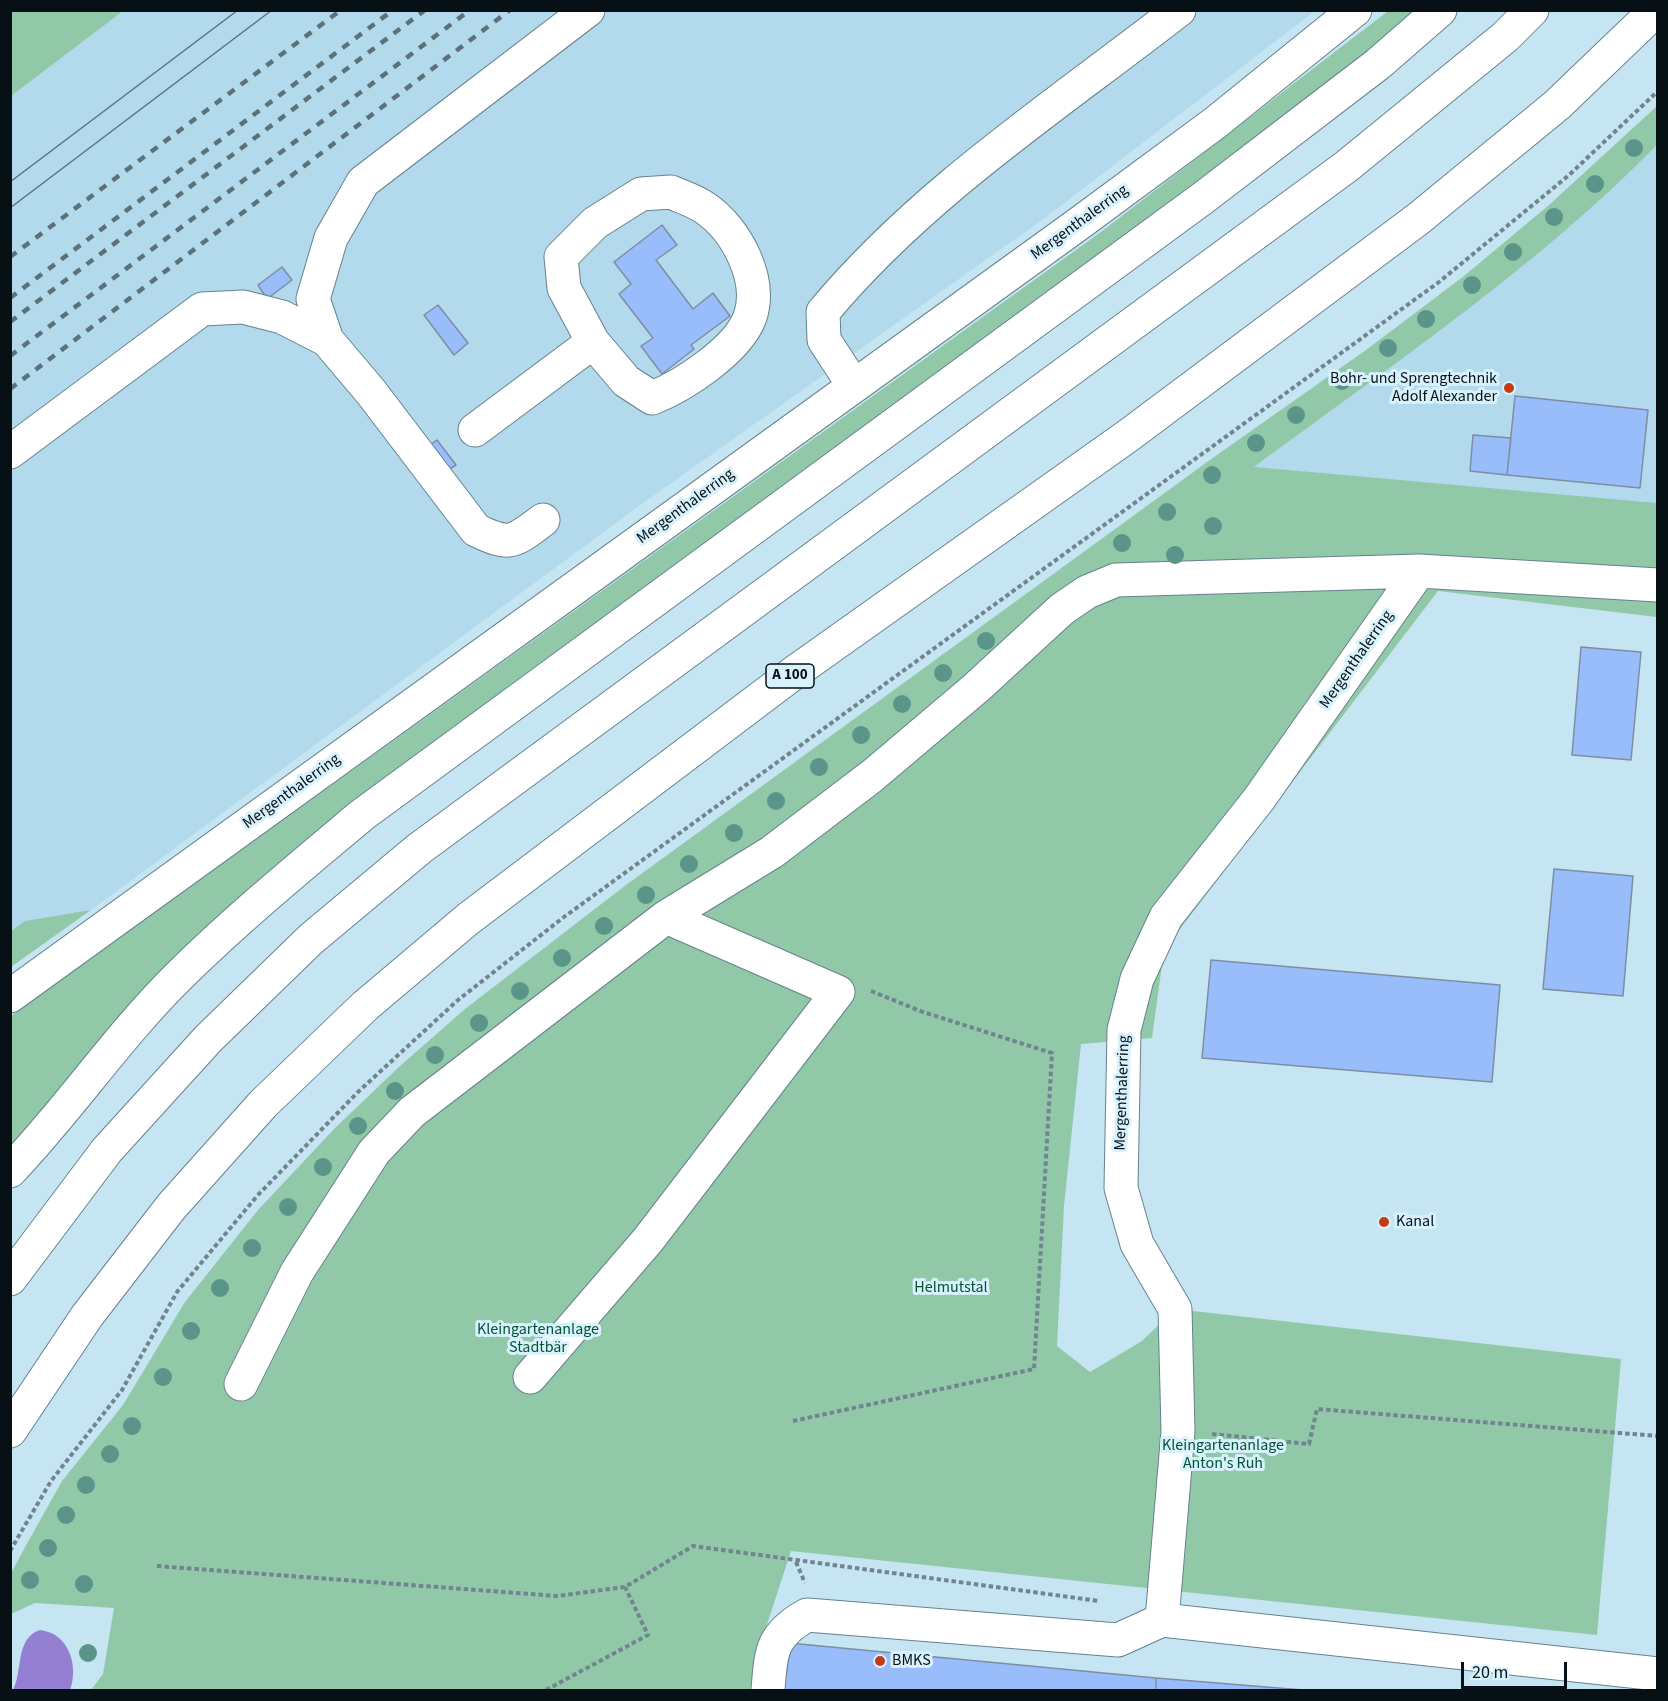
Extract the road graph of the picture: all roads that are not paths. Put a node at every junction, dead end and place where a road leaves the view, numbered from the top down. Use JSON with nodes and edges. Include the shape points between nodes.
{"nodes":[{"id":1,"x":588,"y":10,"type":"edge"},
{"id":2,"x":1179,"y":10,"type":"edge"},
{"id":3,"x":1355,"y":10,"type":"edge"},
{"id":4,"x":1440,"y":10,"type":"edge"},
{"id":5,"x":1532,"y":10,"type":"edge"},
{"id":6,"x":1656,"y":10,"type":"edge"},
{"id":7,"x":327,"y":340,"type":"junction"},
{"id":8,"x":593,"y":342,"type":"junction"},
{"id":9,"x":854,"y":386,"type":"junction"},
{"id":10,"x":476,"y":430,"type":"dead end"},
{"id":11,"x":10,"y":452,"type":"edge"},
{"id":12,"x":543,"y":520,"type":"dead end"},
{"id":13,"x":1419,"y":571,"type":"junction"},
{"id":14,"x":1658,"y":585,"type":"edge"},
{"id":15,"x":666,"y":917,"type":"junction"},
{"id":16,"x":10,"y":996,"type":"edge"},
{"id":17,"x":10,"y":1171,"type":"edge"},
{"id":18,"x":10,"y":1279,"type":"edge"},
{"id":19,"x":530,"y":1377,"type":"dead end"},
{"id":20,"x":241,"y":1384,"type":"dead end"},
{"id":21,"x":10,"y":1431,"type":"edge"},
{"id":22,"x":1161,"y":1620,"type":"junction"},
{"id":23,"x":1658,"y":1674,"type":"edge"},
{"id":24,"x":768,"y":1690,"type":"edge"}],
"edges":[{"from":1,"to":7,"type":"main road","via":[[363,182],[332,238],[313,299]]},
{"from":2,"to":9,"type":"main road","via":[[958,179],[857,271],[823,312],[824,340]]},
{"from":3,"to":9,"type":"main road","name":"Mergenthalerring","via":[[1215,123]]},
{"from":4,"to":17,"type":"main road","via":[[1378,64],[1203,198],[362,815],[180,975],[110,1051]]},
{"from":5,"to":18,"type":"main road","via":[[1505,37],[1347,166],[420,848],[311,939],[208,1039],[107,1150]]},
{"from":6,"to":21,"type":"main road","number":"A 100","via":[[1557,105],[1418,219],[1129,435],[786,679],[468,919],[365,1006],[263,1104],[171,1207],[87,1316]]},
{"from":7,"to":11,"type":"main road","via":[[282,317],[243,307],[202,309]]},
{"from":7,"to":12,"type":"main road","via":[[476,530],[501,542],[519,538]]},
{"from":8,"to":8,"type":"main road","via":[[564,288],[561,257],[595,222],[641,194],[672,192],[705,208],[736,240],[753,284],[750,317],[727,350],[677,388],[652,399],[626,381]]},
{"from":8,"to":10,"type":"main road"},
{"from":9,"to":16,"type":"main road","name":"Mergenthalerring"},
{"from":13,"to":14,"type":"main road"},
{"from":13,"to":15,"type":"main road","via":[[1116,580],[1087,592],[1062,609],[881,768],[772,852]]},
{"from":13,"to":22,"type":"main road","name":"Mergenthalerring","via":[[1258,799],[1166,917],[1137,979],[1124,1030],[1121,1188],[1137,1244],[1175,1309],[1178,1431]]},
{"from":15,"to":19,"type":"main road","via":[[838,992],[648,1240]]},
{"from":15,"to":20,"type":"main road","via":[[412,1112],[374,1152],[297,1272]]},
{"from":22,"to":23,"type":"main road"},
{"from":22,"to":24,"type":"main road","via":[[1118,1640],[807,1615],[787,1626],[772,1648]]}]}
